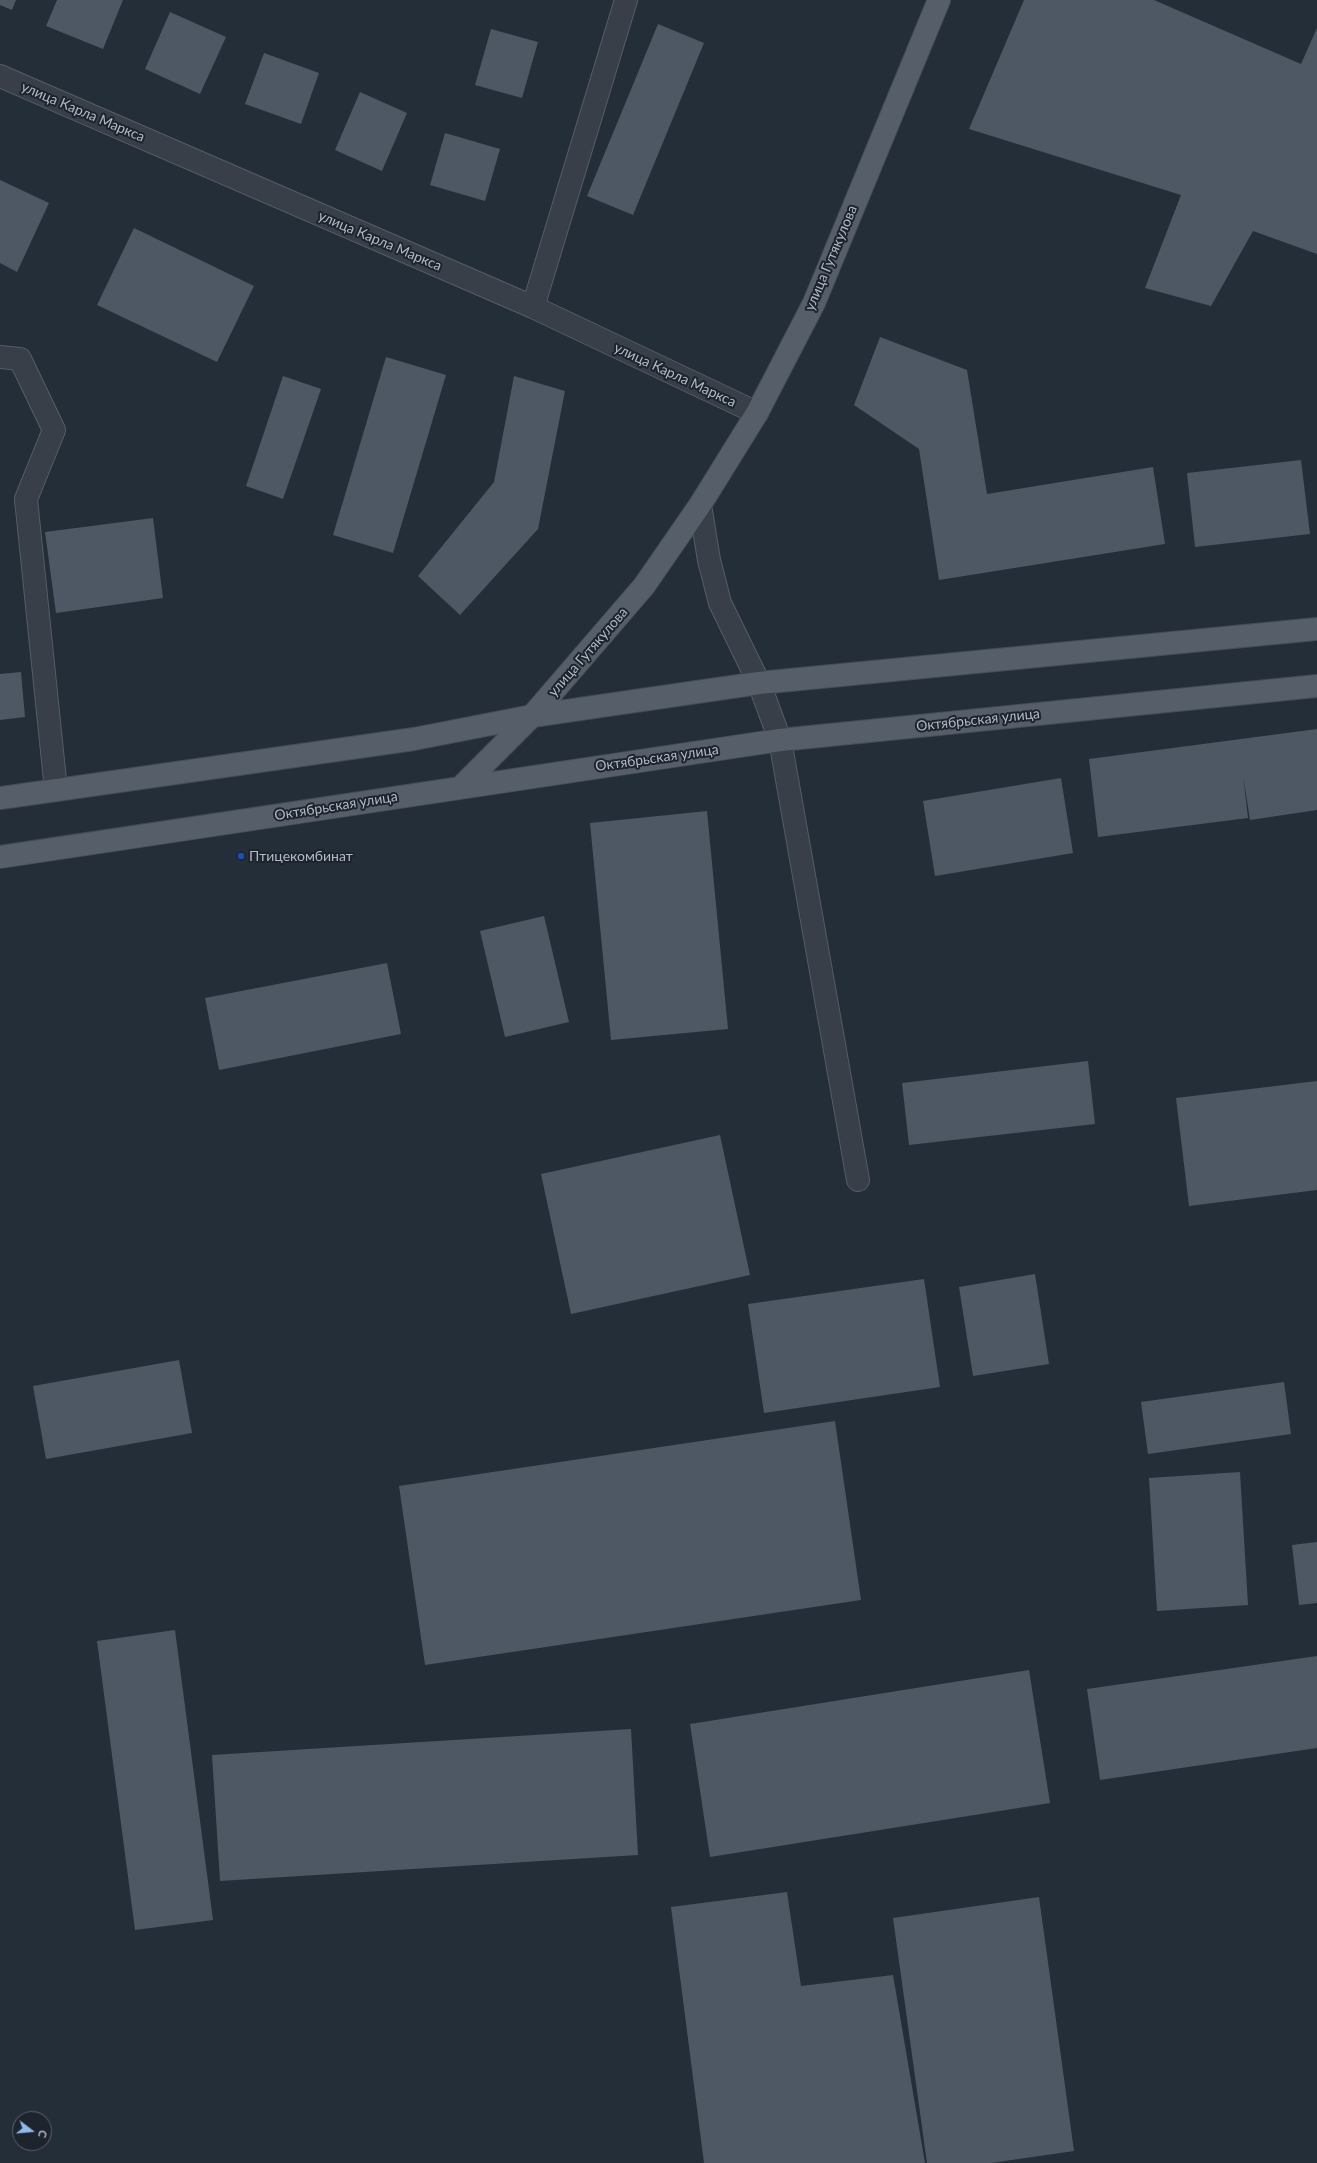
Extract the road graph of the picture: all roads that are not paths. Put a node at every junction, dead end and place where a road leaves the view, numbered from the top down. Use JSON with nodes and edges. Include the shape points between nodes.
{"nodes":[{"id":1,"x":626,"y":0,"type":"edge"},
{"id":2,"x":939,"y":0,"type":"edge"},
{"id":3,"x":0,"y":76,"type":"edge"},
{"id":4,"x":533,"y":307,"type":"junction"},
{"id":5,"x":0,"y":357,"type":"edge"},
{"id":6,"x":757,"y":413,"type":"junction"},
{"id":7,"x":700,"y":505,"type":"junction"},
{"id":8,"x":1317,"y":629,"type":"edge"},
{"id":9,"x":759,"y":683,"type":"junction"},
{"id":10,"x":1317,"y":686,"type":"edge"},
{"id":11,"x":532,"y":716,"type":"junction"},
{"id":12,"x":780,"y":740,"type":"junction"},
{"id":13,"x":461,"y":787,"type":"junction"},
{"id":14,"x":56,"y":790,"type":"junction"},
{"id":15,"x":0,"y":798,"type":"edge"},
{"id":16,"x":0,"y":857,"type":"edge"},
{"id":17,"x":858,"y":1180,"type":"dead end"}],
"edges":[{"from":1,"to":4,"type":"street"},
{"from":2,"to":6,"type":"main road","name":"улица Гутякулова","via":[[814,303]]},
{"from":3,"to":4,"type":"street","name":"улица Карла Маркса"},
{"from":4,"to":6,"type":"street","name":"улица Карла Маркса"},
{"from":5,"to":14,"type":"street","via":[[20,359],[54,430],[26,499]]},
{"from":6,"to":7,"type":"main road","name":"улица Гутякулова"},
{"from":7,"to":9,"type":"street","via":[[709,560],[720,602]]},
{"from":7,"to":11,"type":"main road","name":"улица Гутякулова","via":[[644,586]]},
{"from":8,"to":9,"type":"main road"},
{"from":9,"to":11,"type":"main road"},
{"from":9,"to":12,"type":"street"},
{"from":10,"to":12,"type":"main road","name":"Октябрьская улица"},
{"from":11,"to":13,"type":"main road","name":"улица Гутякулова"},
{"from":11,"to":14,"type":"main road","via":[[414,739]]},
{"from":12,"to":13,"type":"main road","name":"Октябрьская улица"},
{"from":12,"to":17,"type":"street"},
{"from":13,"to":16,"type":"main road","name":"Октябрьская улица"},
{"from":14,"to":15,"type":"main road"}]}
